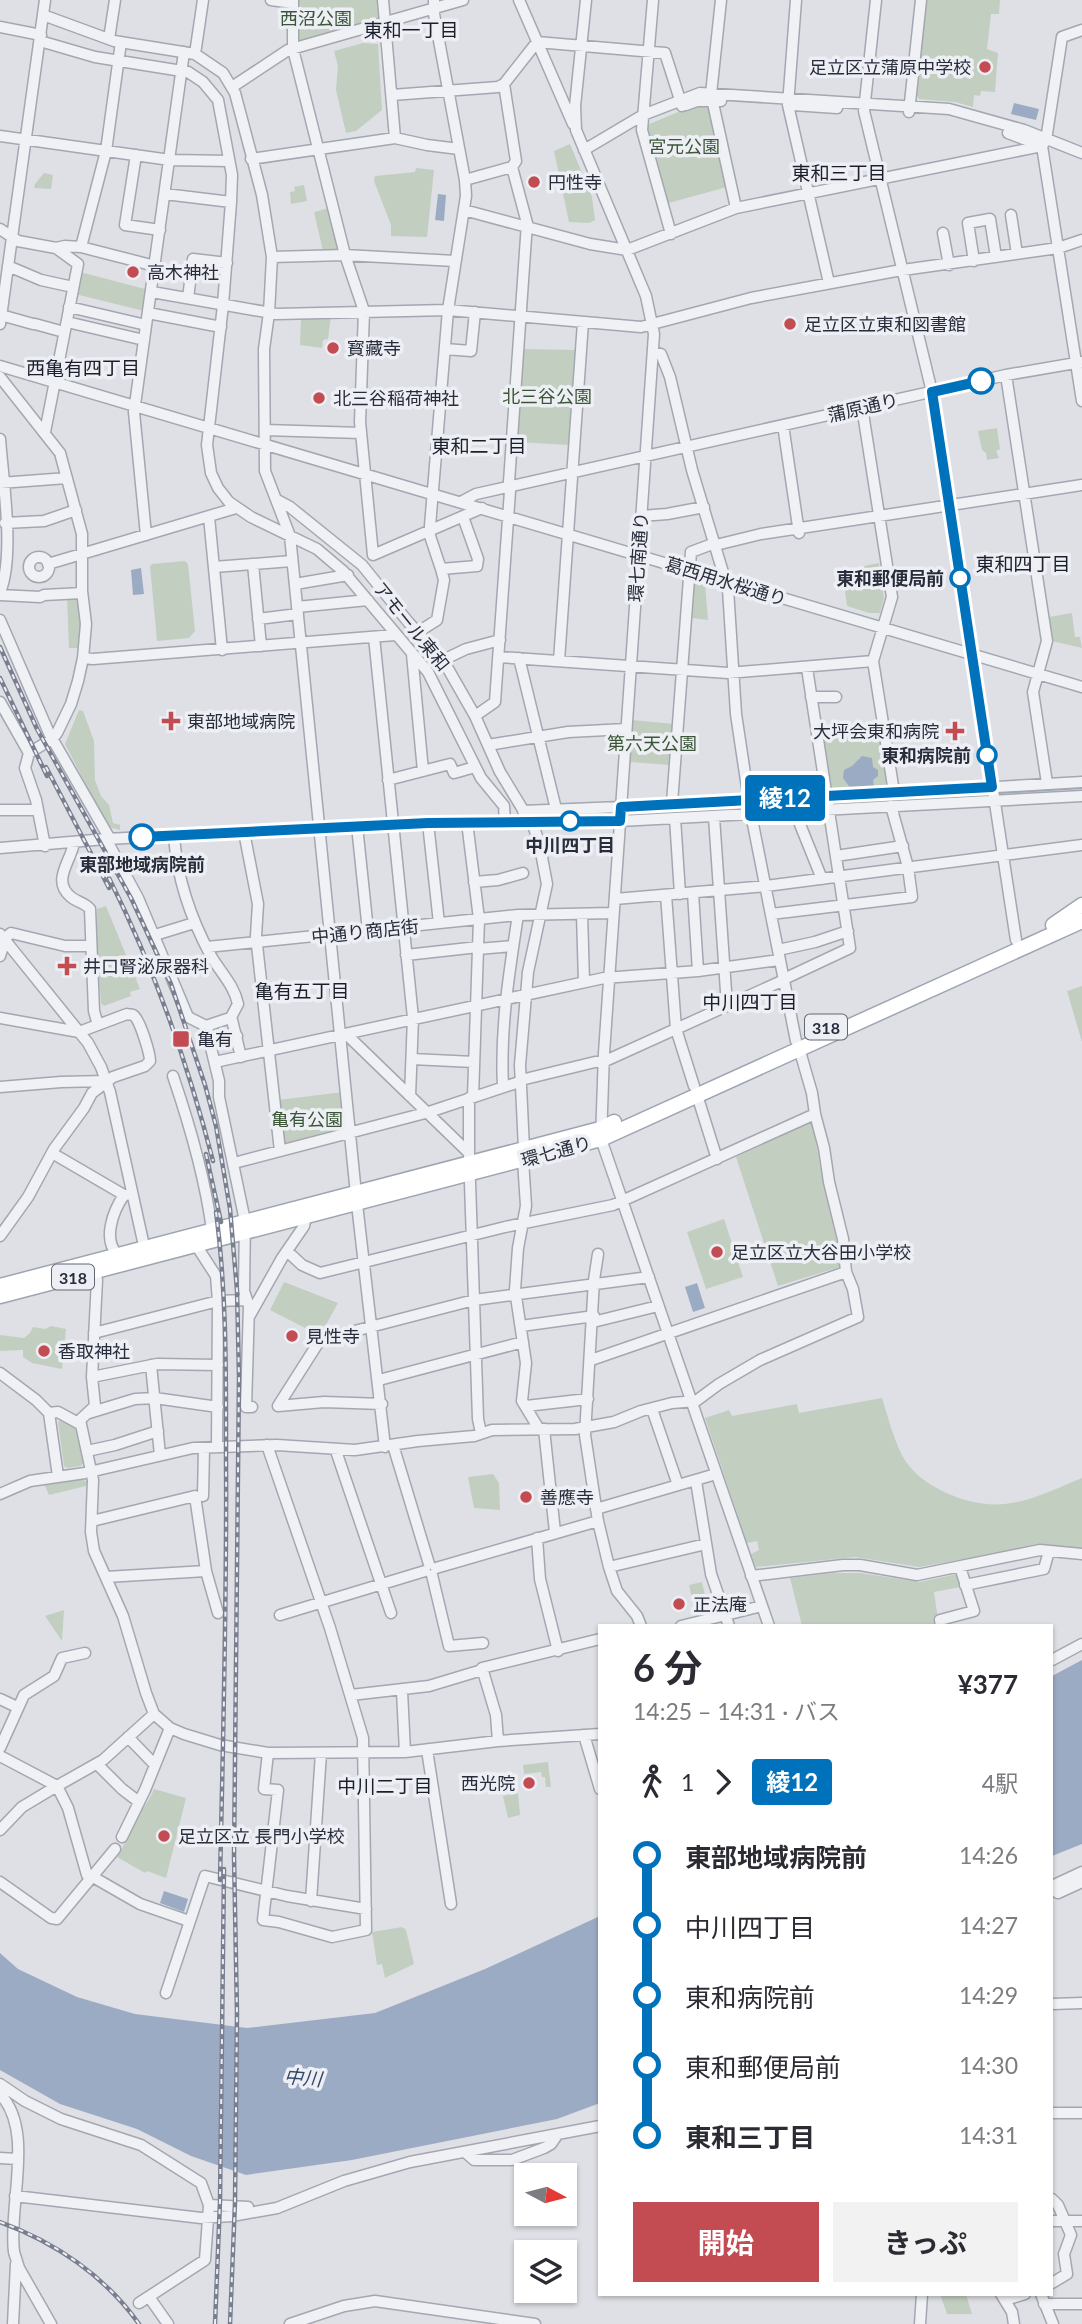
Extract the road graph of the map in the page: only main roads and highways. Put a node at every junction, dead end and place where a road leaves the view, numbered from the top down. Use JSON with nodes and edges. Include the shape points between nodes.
{"nodes":[{"id":1,"x":1082,"y":905,"type":"edge"},
{"id":2,"x":1082,"y":912,"type":"edge"},
{"id":3,"x":1082,"y":921,"type":"edge"},
{"id":4,"x":1082,"y":928,"type":"edge"},
{"id":5,"x":1052,"y":930,"type":"junction"},
{"id":6,"x":797,"y":1044,"type":"junction"},
{"id":7,"x":357,"y":1198,"type":"junction"},
{"id":8,"x":244,"y":1227,"type":"junction"},
{"id":9,"x":145,"y":1253,"type":"junction"},
{"id":10,"x":0,"y":1286,"type":"edge"},
{"id":11,"x":0,"y":1296,"type":"edge"}],
"edges":[{"from":1,"to":5,"type":"main road","number":"318"},
{"from":2,"to":5,"type":"main road","name":"環七通り","number":"318"},
{"from":3,"to":5,"type":"main road","name":"環七通り","number":"318"},
{"from":4,"to":5,"type":"main road","number":"318"},
{"from":5,"to":6,"type":"main road","name":"環七通り","number":"318"},
{"from":5,"to":6,"type":"main road","name":"環七通り","number":"318","via":[[1016,940]]},
{"from":6,"to":7,"type":"main road","name":"環七通り","number":"318","via":[[601,1134],[470,1164]]},
{"from":7,"to":8,"type":"main road","name":"環七通り","number":"318"},
{"from":7,"to":8,"type":"main road","name":"環七通り","number":"318","via":[[306,1217]]},
{"from":8,"to":9,"type":"main road","name":"環七通り","number":"318","via":[[196,1245]]},
{"from":8,"to":9,"type":"main road","name":"環七通り","number":"318","via":[[212,1230]]},
{"from":9,"to":10,"type":"main road","name":"環七通り","number":"318","via":[[118,1255]]},
{"from":9,"to":11,"type":"main road","name":"環七通り","number":"318","via":[[95,1272]]}]}
